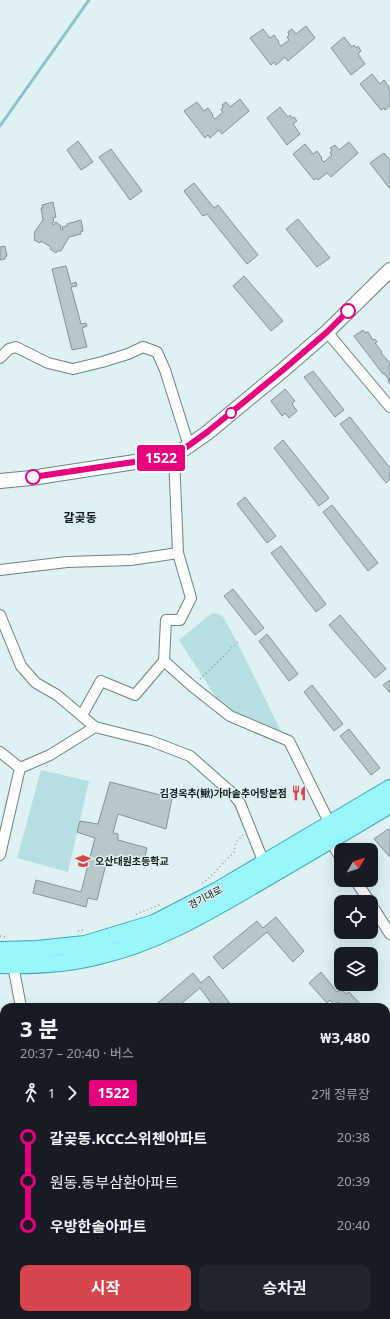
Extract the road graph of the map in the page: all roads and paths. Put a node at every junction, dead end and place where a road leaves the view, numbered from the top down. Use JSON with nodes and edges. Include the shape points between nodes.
{"nodes":[{"id":1,"x":390,"y":270,"type":"edge"},
{"id":2,"x":327,"y":332,"type":"junction"},
{"id":3,"x":0,"y":358,"type":"edge"},
{"id":4,"x":390,"y":407,"type":"edge"},
{"id":5,"x":189,"y":446,"type":"junction"},
{"id":6,"x":174,"y":456,"type":"junction"},
{"id":7,"x":0,"y":481,"type":"edge"},
{"id":8,"x":178,"y":553,"type":"junction"},
{"id":9,"x":0,"y":570,"type":"edge"},
{"id":10,"x":0,"y":617,"type":"edge"},
{"id":11,"x":239,"y":642,"type":"dead end"},
{"id":12,"x":164,"y":661,"type":"junction"},
{"id":13,"x":192,"y":686,"type":"junction"},
{"id":14,"x":82,"y":715,"type":"junction"},
{"id":15,"x":95,"y":727,"type":"junction"},
{"id":16,"x":0,"y":752,"type":"edge"},
{"id":17,"x":20,"y":768,"type":"junction"},
{"id":18,"x":390,"y":788,"type":"edge"},
{"id":19,"x":390,"y":805,"type":"edge"},
{"id":20,"x":330,"y":824,"type":"junction"},
{"id":21,"x":246,"y":832,"type":"dead end"},
{"id":22,"x":330,"y":841,"type":"junction"},
{"id":23,"x":334,"y":847,"type":"edge"},
{"id":24,"x":0,"y":855,"type":"edge"},
{"id":25,"x":268,"y":861,"type":"junction"},
{"id":26,"x":289,"y":866,"type":"junction"},
{"id":27,"x":202,"y":883,"type":"dead end"},
{"id":28,"x":162,"y":904,"type":"dead end"},
{"id":29,"x":134,"y":915,"type":"dead end"},
{"id":30,"x":378,"y":915,"type":"edge"},
{"id":31,"x":90,"y":928,"type":"dead end"},
{"id":32,"x":75,"y":932,"type":"dead end"},
{"id":33,"x":390,"y":934,"type":"edge"},
{"id":34,"x":0,"y":936,"type":"edge"},
{"id":35,"x":5,"y":952,"type":"edge"},
{"id":36,"x":20,"y":1003,"type":"edge"}],
"edges":[{"from":1,"to":2,"type":"street"},
{"from":2,"to":4,"type":"street"},
{"from":2,"to":5,"type":"street"},
{"from":3,"to":5,"type":"street","via":[[9,349],[16,347],[48,363],[73,369],[109,360],[143,347],[157,352]]},
{"from":5,"to":6,"type":"street"},
{"from":6,"to":7,"type":"street"},
{"from":6,"to":8,"type":"street"},
{"from":8,"to":9,"type":"street","via":[[131,560],[67,562]]},
{"from":8,"to":12,"type":"street","via":[[191,598],[180,620],[166,620]]},
{"from":10,"to":14,"type":"street","via":[[21,666],[36,683],[57,695]]},
{"from":11,"to":13,"type":"path"},
{"from":12,"to":13,"type":"street"},
{"from":12,"to":14,"type":"street","via":[[135,695],[101,681]]},
{"from":13,"to":20,"type":"street","via":[[230,716],[289,741]]},
{"from":14,"to":15,"type":"street"},
{"from":15,"to":17,"type":"street","via":[[50,755]]},
{"from":15,"to":25,"type":"street","via":[[151,741],[190,756],[240,803],[262,858]]},
{"from":16,"to":17,"type":"street"},
{"from":17,"to":24,"type":"street"},
{"from":18,"to":20,"type":"main road","name":"경기대로"},
{"from":19,"to":22,"type":"main road","name":"경기대로"},
{"from":20,"to":22,"type":"street"},
{"from":20,"to":25,"type":"main road","name":"경기대로"},
{"from":21,"to":27,"type":"path","via":[[236,842],[234,852]]},
{"from":22,"to":23,"type":"street"},
{"from":22,"to":26,"type":"main road","name":"경기대로"},
{"from":25,"to":26,"type":"street"},
{"from":25,"to":35,"type":"main road","name":"경기대로","via":[[154,923],[86,944]]},
{"from":26,"to":35,"type":"main road","name":"경기대로","via":[[173,929],[103,956],[64,962]]},
{"from":28,"to":29,"type":"path"},
{"from":30,"to":33,"type":"street"},
{"from":31,"to":32,"type":"path"},
{"from":34,"to":35,"type":"path"},
{"from":35,"to":36,"type":"street"}]}
